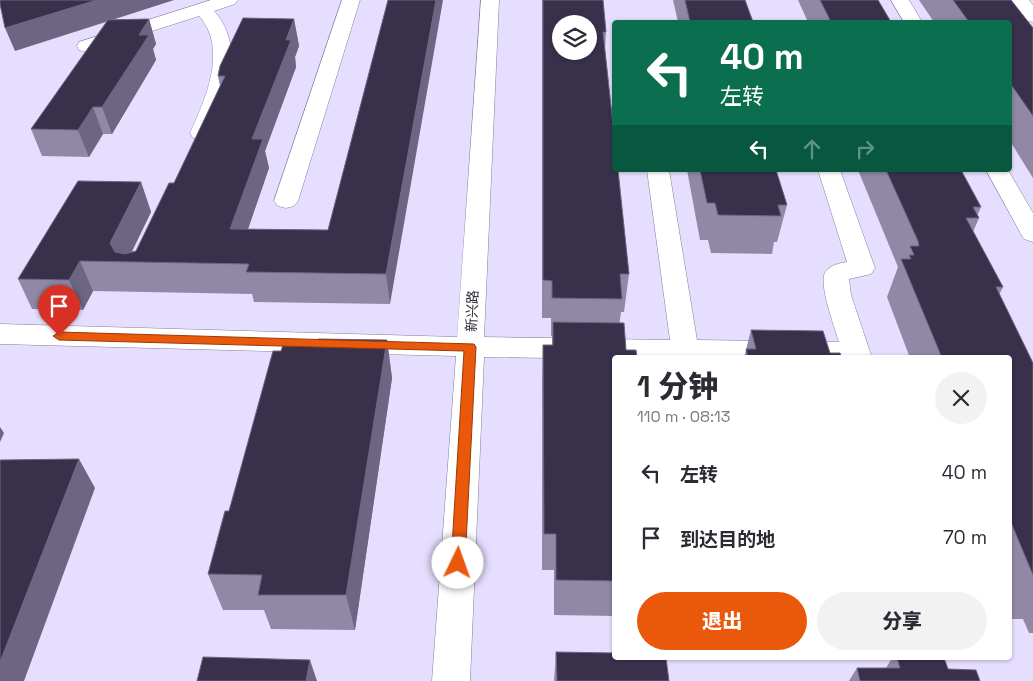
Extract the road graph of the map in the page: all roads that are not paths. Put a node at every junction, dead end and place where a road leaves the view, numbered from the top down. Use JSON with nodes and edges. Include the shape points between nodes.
{"nodes":[{"id":1,"x":229,"y":0,"type":"edge"},
{"id":2,"x":351,"y":0,"type":"edge"},
{"id":3,"x":490,"y":0,"type":"edge"},
{"id":4,"x":900,"y":0,"type":"edge"},
{"id":5,"x":1020,"y":0,"type":"edge"},
{"id":6,"x":203,"y":8,"type":"junction"},
{"id":7,"x":1033,"y":17,"type":"edge"},
{"id":8,"x":912,"y":20,"type":"edge"},
{"id":9,"x":86,"y":46,"type":"dead end"},
{"id":10,"x":195,"y":148,"type":"edge"},
{"id":11,"x":658,"y":172,"type":"edge"},
{"id":12,"x":829,"y":172,"type":"edge"},
{"id":13,"x":998,"y":172,"type":"edge"},
{"id":14,"x":286,"y":202,"type":"dead end"},
{"id":15,"x":1033,"y":234,"type":"edge"},
{"id":16,"x":0,"y":334,"type":"edge"},
{"id":17,"x":470,"y":347,"type":"junction"},
{"id":18,"x":685,"y":354,"type":"edge"},
{"id":19,"x":857,"y":355,"type":"edge"},
{"id":20,"x":451,"y":681,"type":"edge"}],
"edges":[{"from":1,"to":6,"type":"street"},
{"from":2,"to":14,"type":"street"},
{"from":3,"to":17,"type":"street","name":"新兴路"},
{"from":4,"to":8,"type":"street"},
{"from":5,"to":7,"type":"street"},
{"from":6,"to":9,"type":"street"},
{"from":6,"to":10,"type":"street","via":[[217,26],[222,55],[211,112]]},
{"from":11,"to":18,"type":"street"},
{"from":12,"to":19,"type":"street","via":[[862,268],[836,275],[838,295]]},
{"from":13,"to":15,"type":"street"},
{"from":16,"to":17,"type":"street"},
{"from":17,"to":18,"type":"street"},
{"from":17,"to":20,"type":"street","name":"新兴路"},
{"from":18,"to":19,"type":"street"}]}
